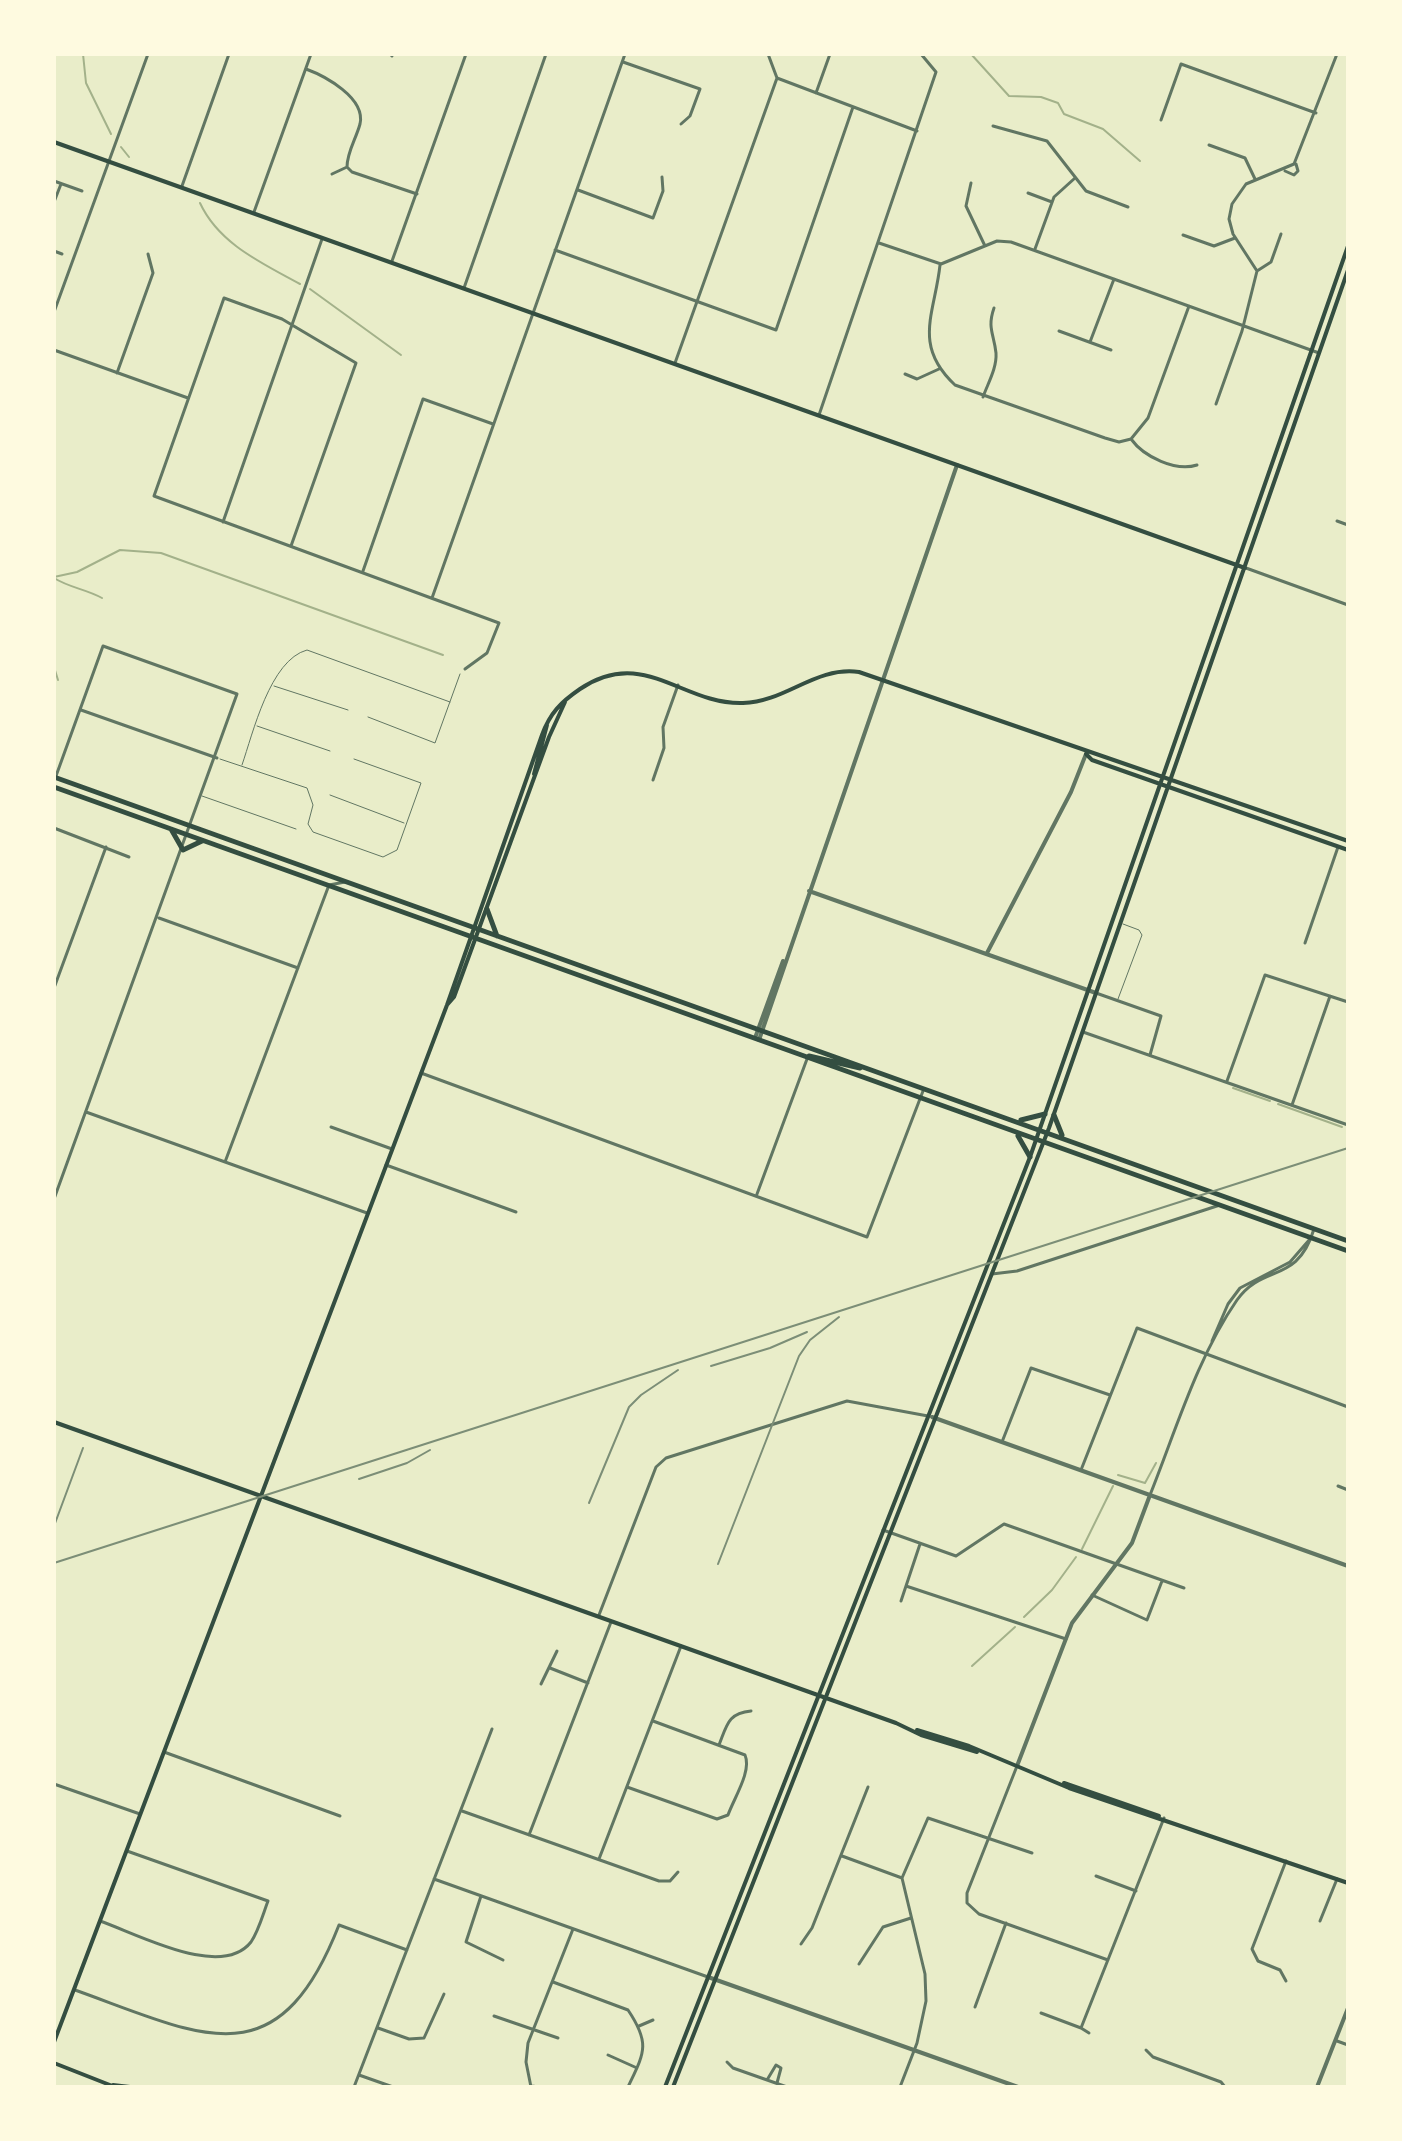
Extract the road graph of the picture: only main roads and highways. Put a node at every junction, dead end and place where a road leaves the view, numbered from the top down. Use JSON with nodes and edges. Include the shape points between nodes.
{"nodes":[{"id":1,"x":54,"y":142,"type":"edge"},
{"id":2,"x":1348,"y":246,"type":"edge"},
{"id":3,"x":1348,"y":270,"type":"edge"},
{"id":4,"x":1346,"y":285,"type":"edge"},
{"id":5,"x":1237,"y":564,"type":"junction"},
{"id":6,"x":1245,"y":568,"type":"junction"},
{"id":7,"x":566,"y":700,"type":"junction"},
{"id":8,"x":546,"y":723,"type":"junction"},
{"id":9,"x":1086,"y":754,"type":"junction"},
{"id":10,"x":1164,"y":776,"type":"junction"},
{"id":11,"x":54,"y":778,"type":"edge"},
{"id":12,"x":1171,"y":778,"type":"junction"},
{"id":13,"x":534,"y":779,"type":"junction"},
{"id":14,"x":1162,"y":782,"type":"junction"},
{"id":15,"x":1169,"y":785,"type":"junction"},
{"id":16,"x":54,"y":787,"type":"edge"},
{"id":17,"x":171,"y":829,"type":"junction"},
{"id":18,"x":203,"y":840,"type":"junction"},
{"id":19,"x":1348,"y":841,"type":"edge"},
{"id":20,"x":1348,"y":850,"type":"edge"},
{"id":21,"x":487,"y":909,"type":"junction"},
{"id":22,"x":475,"y":932,"type":"junction"},
{"id":23,"x":498,"y":937,"type":"junction"},
{"id":24,"x":808,"y":1057,"type":"junction"},
{"id":25,"x":866,"y":1068,"type":"junction"},
{"id":26,"x":1045,"y":1114,"type":"junction"},
{"id":27,"x":1054,"y":1115,"type":"junction"},
{"id":28,"x":1016,"y":1121,"type":"junction"},
{"id":29,"x":1039,"y":1129,"type":"junction"},
{"id":30,"x":1048,"y":1132,"type":"junction"},
{"id":31,"x":1014,"y":1133,"type":"junction"},
{"id":32,"x":1067,"y":1138,"type":"junction"},
{"id":33,"x":1036,"y":1141,"type":"junction"},
{"id":34,"x":1043,"y":1143,"type":"junction"},
{"id":35,"x":1030,"y":1157,"type":"junction"},
{"id":36,"x":1234,"y":1201,"type":"junction"},
{"id":37,"x":1220,"y":1205,"type":"junction"},
{"id":38,"x":1348,"y":1241,"type":"edge"},
{"id":39,"x":1348,"y":1251,"type":"edge"},
{"id":40,"x":54,"y":1422,"type":"edge"},
{"id":41,"x":261,"y":1496,"type":"junction"},
{"id":42,"x":819,"y":1695,"type":"junction"},
{"id":43,"x":826,"y":1698,"type":"junction"},
{"id":44,"x":1348,"y":1883,"type":"edge"},
{"id":45,"x":54,"y":2042,"type":"edge"},
{"id":46,"x":54,"y":2063,"type":"edge"},
{"id":47,"x":668,"y":2085,"type":"edge"},
{"id":48,"x":113,"y":2086,"type":"edge"},
{"id":49,"x":130,"y":2087,"type":"edge"}],
"edges":[{"from":1,"to":5,"type":"main road"},
{"from":2,"to":5,"type":"main road"},
{"from":3,"to":4,"type":"main road"},
{"from":4,"to":6,"type":"main road"},
{"from":5,"to":6,"type":"main road"},
{"from":5,"to":10,"type":"main road"},
{"from":6,"to":12,"type":"main road"},
{"from":7,"to":8,"type":"main road"},
{"from":7,"to":9,"type":"main road","via":[[613,674],[639,673],[743,703],[767,699],[828,672],[849,671]]},
{"from":7,"to":13,"type":"main road"},
{"from":8,"to":13,"type":"main road"},
{"from":8,"to":22,"type":"main road"},
{"from":9,"to":10,"type":"main road"},
{"from":9,"to":14,"type":"main road"},
{"from":10,"to":12,"type":"main road"},
{"from":10,"to":14,"type":"main road"},
{"from":11,"to":22,"type":"main road"},
{"from":12,"to":15,"type":"main road"},
{"from":12,"to":19,"type":"main road"},
{"from":13,"to":21,"type":"main road"},
{"from":14,"to":15,"type":"main road"},
{"from":14,"to":26,"type":"main road"},
{"from":15,"to":20,"type":"main road"},
{"from":15,"to":27,"type":"main road"},
{"from":16,"to":17,"type":"main road"},
{"from":17,"to":18,"type":"main road"},
{"from":17,"to":18,"type":"main road","via":[[183,850]]},
{"from":18,"to":22,"type":"main road"},
{"from":21,"to":22,"type":"main road"},
{"from":21,"to":23,"type":"main road"},
{"from":22,"to":23,"type":"main road"},
{"from":22,"to":24,"type":"main road"},
{"from":22,"to":41,"type":"main road"},
{"from":23,"to":25,"type":"main road"},
{"from":24,"to":25,"type":"main road"},
{"from":24,"to":31,"type":"main road"},
{"from":25,"to":28,"type":"main road"},
{"from":26,"to":28,"type":"main road"},
{"from":26,"to":29,"type":"main road"},
{"from":27,"to":30,"type":"main road"},
{"from":27,"to":32,"type":"main road"},
{"from":28,"to":29,"type":"main road"},
{"from":29,"to":30,"type":"main road"},
{"from":29,"to":33,"type":"main road"},
{"from":30,"to":32,"type":"main road"},
{"from":30,"to":34,"type":"main road"},
{"from":31,"to":33,"type":"main road"},
{"from":31,"to":35,"type":"main road"},
{"from":32,"to":36,"type":"main road"},
{"from":33,"to":34,"type":"main road"},
{"from":33,"to":35,"type":"main road"},
{"from":34,"to":37,"type":"main road"},
{"from":34,"to":43,"type":"main road"},
{"from":35,"to":42,"type":"main road"},
{"from":36,"to":37,"type":"main road"},
{"from":36,"to":38,"type":"main road"},
{"from":37,"to":39,"type":"main road"},
{"from":40,"to":41,"type":"main road"},
{"from":41,"to":42,"type":"main road"},
{"from":41,"to":45,"type":"main road"},
{"from":42,"to":43,"type":"main road"},
{"from":42,"to":47,"type":"main road"},
{"from":43,"to":44,"type":"main road"},
{"from":43,"to":47,"type":"main road"},
{"from":46,"to":48,"type":"main road"},
{"from":48,"to":49,"type":"main road"}]}
